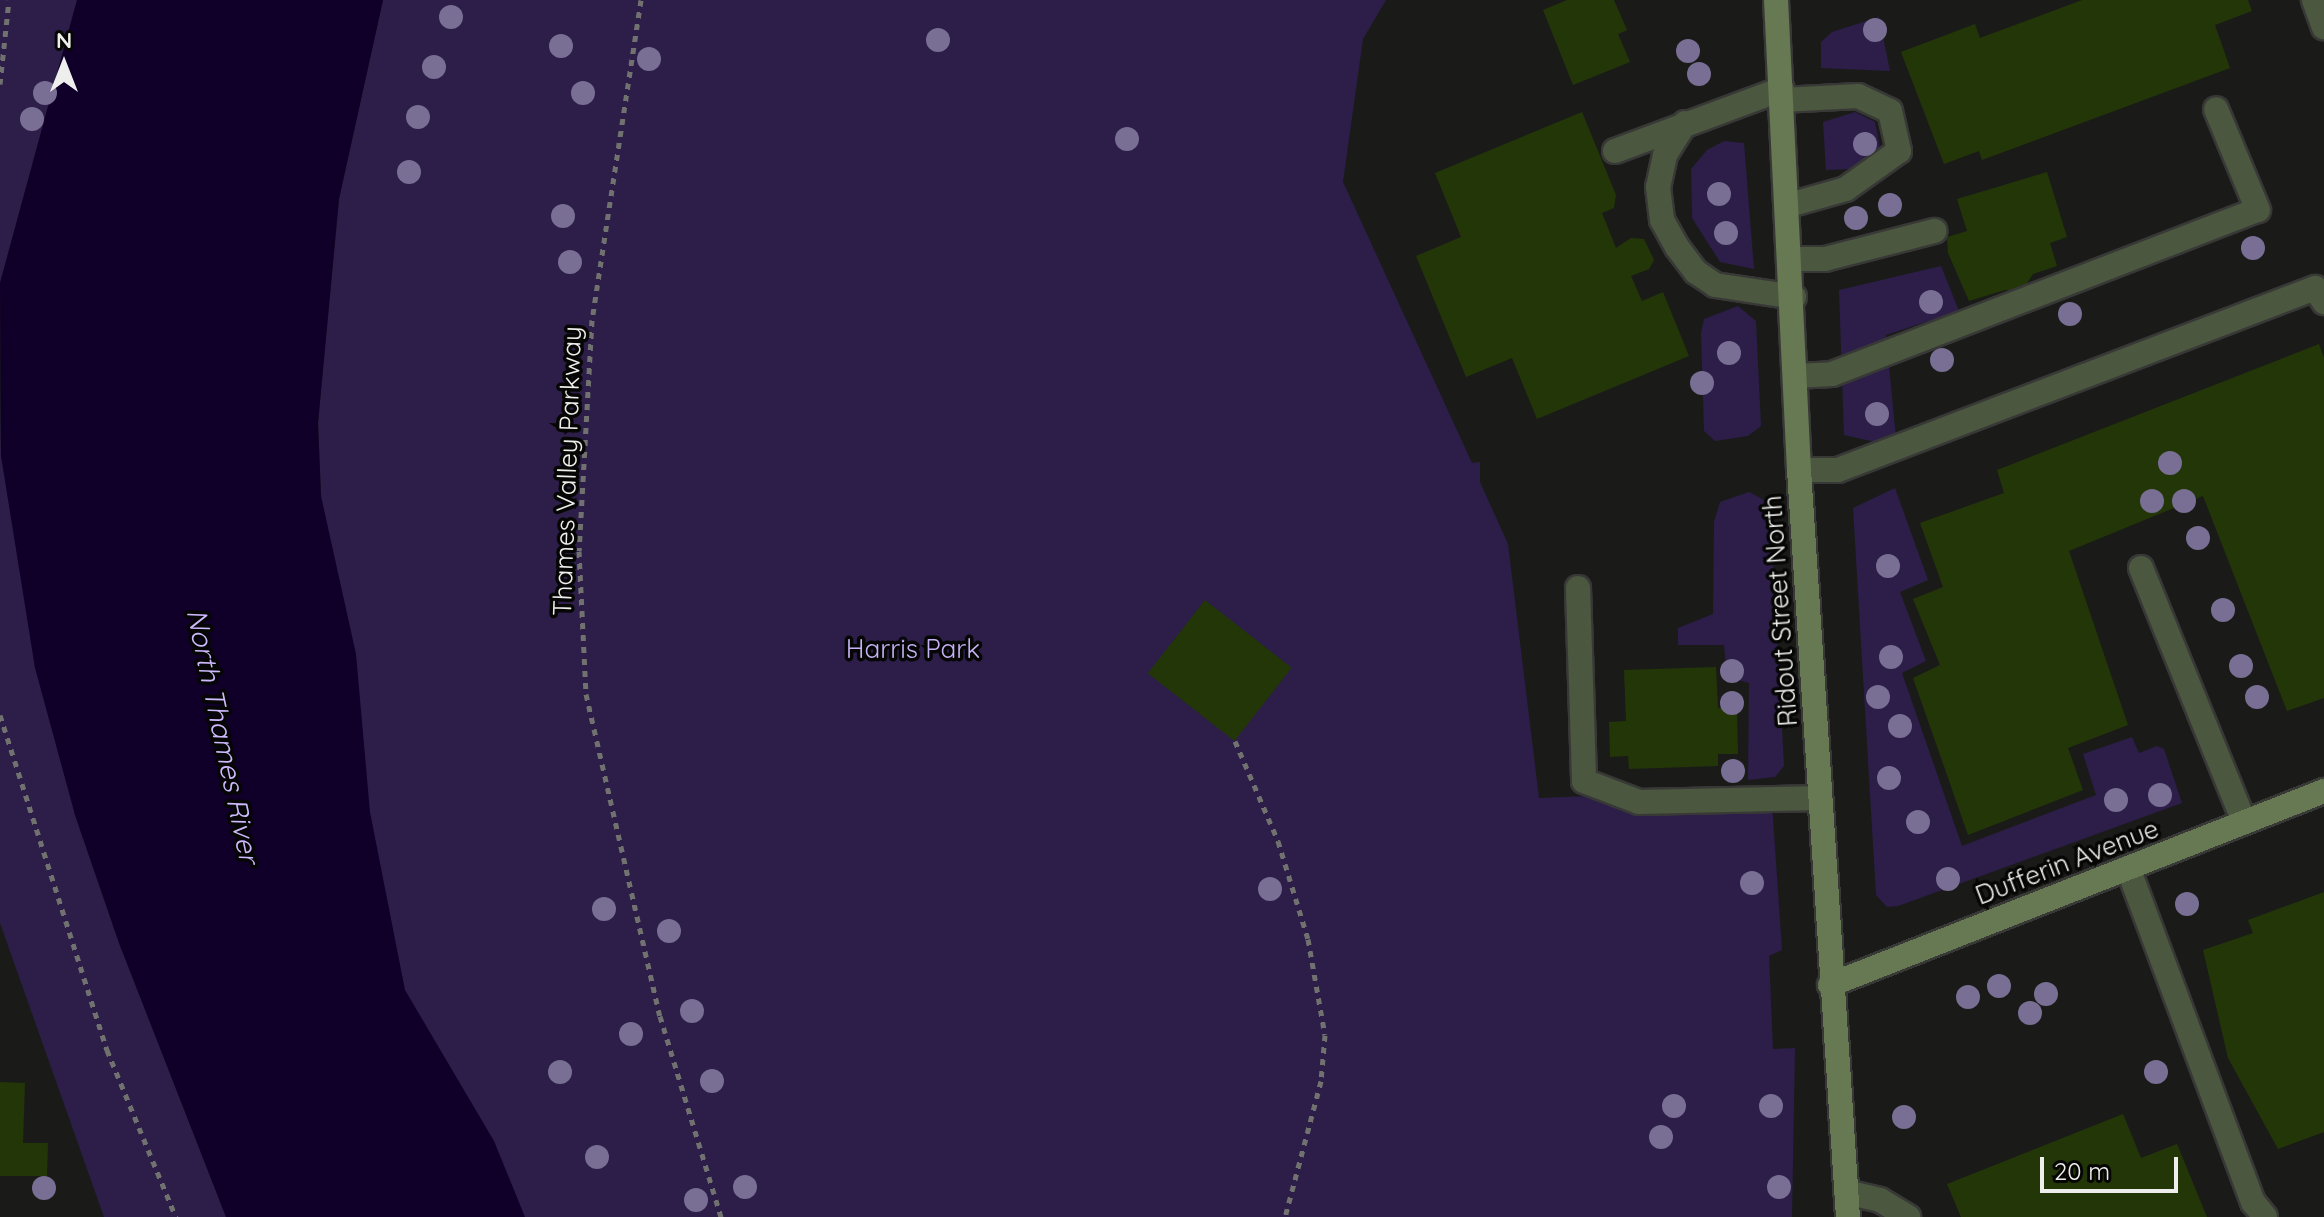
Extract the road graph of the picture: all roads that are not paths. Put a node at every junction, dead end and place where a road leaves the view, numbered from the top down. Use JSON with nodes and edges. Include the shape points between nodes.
{"nodes":[{"id":1,"x":1776,"y":0,"type":"edge"},
{"id":2,"x":2314,"y":0,"type":"edge"},
{"id":3,"x":2324,"y":27,"type":"edge"},
{"id":4,"x":1782,"y":94,"type":"junction"},
{"id":5,"x":2216,"y":109,"type":"dead end"},
{"id":6,"x":1685,"y":123,"type":"junction"},
{"id":7,"x":1615,"y":151,"type":"dead end"},
{"id":8,"x":1789,"y":205,"type":"junction"},
{"id":9,"x":1934,"y":231,"type":"dead end"},
{"id":10,"x":1791,"y":259,"type":"junction"},
{"id":11,"x":1794,"y":297,"type":"junction"},
{"id":12,"x":2324,"y":302,"type":"edge"},
{"id":13,"x":1796,"y":376,"type":"junction"},
{"id":14,"x":1799,"y":470,"type":"junction"},
{"id":15,"x":2141,"y":568,"type":"dead end"},
{"id":16,"x":1578,"y":588,"type":"dead end"},
{"id":17,"x":2324,"y":791,"type":"edge"},
{"id":18,"x":1820,"y":798,"type":"junction"},
{"id":19,"x":2244,"y":822,"type":"junction"},
{"id":20,"x":2128,"y":868,"type":"junction"},
{"id":21,"x":1830,"y":985,"type":"junction"},
{"id":22,"x":1846,"y":1192,"type":"junction"},
{"id":23,"x":1848,"y":1217,"type":"edge"},
{"id":24,"x":1908,"y":1217,"type":"edge"},
{"id":25,"x":2265,"y":1217,"type":"edge"}],
"edges":[{"from":1,"to":4,"type":"street","name":"Ridout Street North"},
{"from":2,"to":3,"type":"lane"},
{"from":4,"to":6,"type":"lane"},
{"from":4,"to":8,"type":"street","name":"Ridout Street North"},
{"from":4,"to":8,"type":"lane","via":[[1858,96],[1890,111],[1899,151],[1846,189]]},
{"from":5,"to":13,"type":"lane","via":[[2258,210],[1832,374]]},
{"from":6,"to":7,"type":"lane"},
{"from":6,"to":11,"type":"lane","via":[[1665,155],[1658,187],[1662,220],[1677,247],[1696,272],[1715,285]]},
{"from":8,"to":10,"type":"street","name":"Ridout Street North"},
{"from":9,"to":10,"type":"lane","via":[[1825,259]]},
{"from":10,"to":11,"type":"street","name":"Ridout Street North"},
{"from":11,"to":13,"type":"street","name":"Ridout Street North"},
{"from":12,"to":14,"type":"lane","via":[[2315,288],[1838,470]]},
{"from":13,"to":14,"type":"street","name":"Ridout Street North"},
{"from":14,"to":18,"type":"street","name":"Ridout Street North"},
{"from":15,"to":19,"type":"lane"},
{"from":16,"to":18,"type":"lane","via":[[1584,781],[1639,802]]},
{"from":17,"to":19,"type":"street","name":"Dufferin Avenue"},
{"from":18,"to":21,"type":"street","name":"Ridout Street North"},
{"from":19,"to":20,"type":"street","name":"Dufferin Avenue"},
{"from":20,"to":21,"type":"street","name":"Dufferin Avenue"},
{"from":20,"to":25,"type":"lane","via":[[2253,1202]]},
{"from":21,"to":22,"type":"street","name":"Ridout Street North"},
{"from":22,"to":23,"type":"street","name":"Ridout Street North"},
{"from":22,"to":24,"type":"lane","via":[[1880,1200]]}]}
